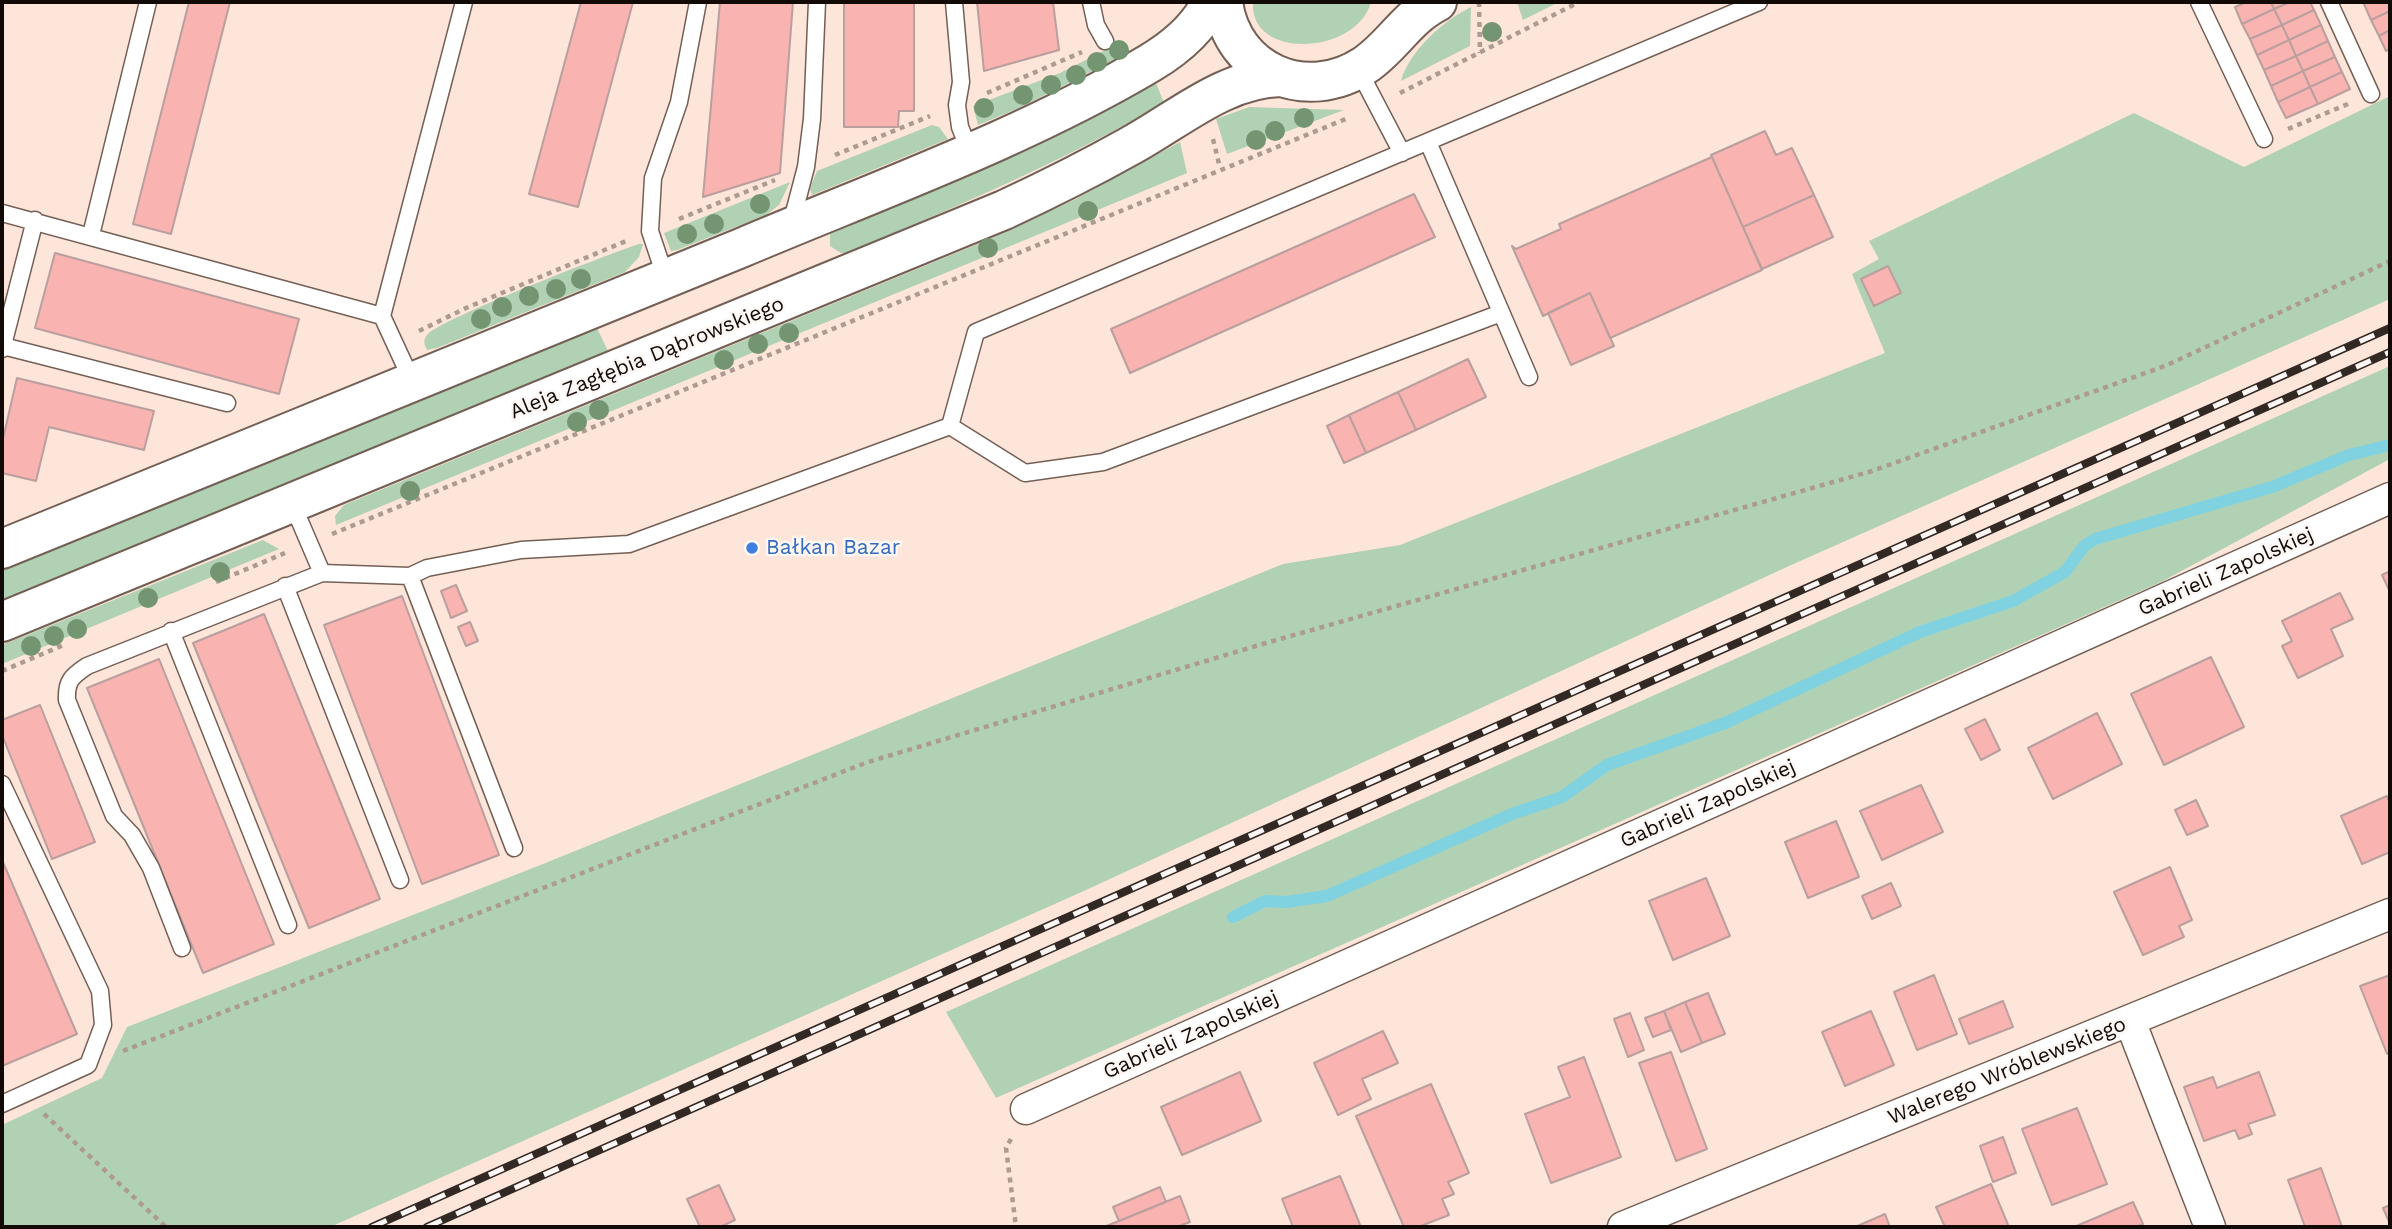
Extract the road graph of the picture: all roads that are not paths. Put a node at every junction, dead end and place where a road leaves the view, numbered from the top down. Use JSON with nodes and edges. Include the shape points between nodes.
{"nodes":[{"id":1,"x":148,"y":2,"type":"edge"},
{"id":2,"x":464,"y":2,"type":"edge"},
{"id":3,"x":698,"y":2,"type":"edge"},
{"id":4,"x":817,"y":2,"type":"edge"},
{"id":5,"x":954,"y":2,"type":"edge"},
{"id":6,"x":1091,"y":2,"type":"edge"},
{"id":7,"x":1211,"y":2,"type":"edge"},
{"id":8,"x":1223,"y":2,"type":"edge"},
{"id":9,"x":1398,"y":2,"type":"edge"},
{"id":10,"x":1437,"y":2,"type":"edge"},
{"id":11,"x":1759,"y":2,"type":"edge"},
{"id":12,"x":2199,"y":2,"type":"edge"},
{"id":13,"x":2329,"y":2,"type":"edge"},
{"id":14,"x":1105,"y":41,"type":"road end"},
{"id":15,"x":1389,"y":41,"type":"junction"},
{"id":16,"x":1358,"y":69,"type":"junction"},
{"id":17,"x":1281,"y":77,"type":"junction"},
{"id":18,"x":2371,"y":94,"type":"road end"},
{"id":19,"x":2264,"y":139,"type":"road end"},
{"id":20,"x":1428,"y":142,"type":"junction"},
{"id":21,"x":970,"y":152,"type":"junction"},
{"id":22,"x":1402,"y":153,"type":"junction"},
{"id":23,"x":2,"y":213,"type":"edge"},
{"id":24,"x":35,"y":220,"type":"junction"},
{"id":25,"x":790,"y":227,"type":"junction"},
{"id":26,"x":91,"y":235,"type":"junction"},
{"id":27,"x":666,"y":279,"type":"junction"},
{"id":28,"x":1501,"y":313,"type":"junction"},
{"id":29,"x":383,"y":316,"type":"junction"},
{"id":30,"x":2,"y":348,"type":"edge"},
{"id":31,"x":1529,"y":377,"type":"dead end"},
{"id":32,"x":412,"y":381,"type":"junction"},
{"id":33,"x":227,"y":403,"type":"dead end"},
{"id":34,"x":950,"y":426,"type":"junction"},
{"id":35,"x":2390,"y":498,"type":"edge"},
{"id":36,"x":292,"y":503,"type":"junction"},
{"id":37,"x":2,"y":549,"type":"edge"},
{"id":38,"x":321,"y":573,"type":"junction"},
{"id":39,"x":410,"y":576,"type":"junction"},
{"id":40,"x":285,"y":586,"type":"junction"},
{"id":41,"x":2,"y":622,"type":"edge"},
{"id":42,"x":171,"y":631,"type":"junction"},
{"id":43,"x":2,"y":784,"type":"edge"},
{"id":44,"x":514,"y":848,"type":"dead end"},
{"id":45,"x":400,"y":880,"type":"dead end"},
{"id":46,"x":2390,"y":915,"type":"edge"},
{"id":47,"x":288,"y":925,"type":"dead end"},
{"id":48,"x":182,"y":948,"type":"dead end"},
{"id":49,"x":2130,"y":1021,"type":"junction"},
{"id":50,"x":2,"y":1103,"type":"edge"},
{"id":51,"x":1026,"y":1109,"type":"road end"},
{"id":52,"x":1623,"y":1227,"type":"edge"},
{"id":53,"x":2210,"y":1227,"type":"edge"}],
"edges":[{"from":1,"to":26,"type":"lane"},
{"from":2,"to":29,"type":"lane"},
{"from":3,"to":27,"type":"lane","via":[[679,102],[653,178],[650,231]]},
{"from":4,"to":25,"type":"lane","via":[[812,119],[806,167]]},
{"from":5,"to":21,"type":"lane","via":[[961,82],[957,105]]},
{"from":6,"to":14,"type":"lane"},
{"from":7,"to":21,"type":"street","via":[[1188,34],[1154,61]]},
{"from":8,"to":17,"type":"street","via":[[1230,29],[1244,53]]},
{"from":9,"to":15,"type":"street"},
{"from":10,"to":15,"type":"street","via":[[1412,17]]},
{"from":11,"to":20,"type":"lane"},
{"from":12,"to":19,"type":"lane"},
{"from":13,"to":18,"type":"lane"},
{"from":15,"to":16,"type":"street"},
{"from":16,"to":17,"type":"street","name":"Aleja Zagłębia Dąbrowskiego","via":[[1327,80]]},
{"from":16,"to":22,"type":"lane"},
{"from":17,"to":36,"type":"street","name":"Aleja Zagłębia Dąbrowskiego","via":[[1250,80],[1220,93],[1130,146],[1004,210]]},
{"from":20,"to":22,"type":"lane"},
{"from":20,"to":28,"type":"lane"},
{"from":21,"to":25,"type":"street"},
{"from":22,"to":34,"type":"lane","via":[[976,332]]},
{"from":23,"to":24,"type":"lane"},
{"from":24,"to":26,"type":"lane"},
{"from":24,"to":30,"type":"lane"},
{"from":25,"to":27,"type":"street"},
{"from":26,"to":29,"type":"lane"},
{"from":27,"to":32,"type":"street"},
{"from":28,"to":31,"type":"lane"},
{"from":28,"to":34,"type":"lane","via":[[1103,462],[1025,473]]},
{"from":29,"to":32,"type":"lane"},
{"from":30,"to":33,"type":"lane"},
{"from":32,"to":37,"type":"street"},
{"from":34,"to":39,"type":"lane","via":[[629,544],[521,550],[427,568]]},
{"from":35,"to":51,"type":"street","name":"Gabrieli Zapolskiej"},
{"from":36,"to":38,"type":"lane"},
{"from":36,"to":41,"type":"street","name":"Aleja Zagłębia Dąbrowskiego"},
{"from":38,"to":39,"type":"lane"},
{"from":38,"to":40,"type":"lane"},
{"from":39,"to":44,"type":"lane"},
{"from":40,"to":42,"type":"lane"},
{"from":40,"to":45,"type":"lane"},
{"from":42,"to":47,"type":"lane"},
{"from":42,"to":48,"type":"lane","via":[[87,666],[66,686],[67,700],[114,816],[132,835],[151,869]]},
{"from":43,"to":50,"type":"lane","via":[[100,991],[103,1025],[88,1065]]},
{"from":46,"to":49,"type":"street","name":"Walerego Wróblewskiego"},
{"from":49,"to":52,"type":"street","name":"Walerego Wróblewskiego"},
{"from":49,"to":53,"type":"street"}]}
